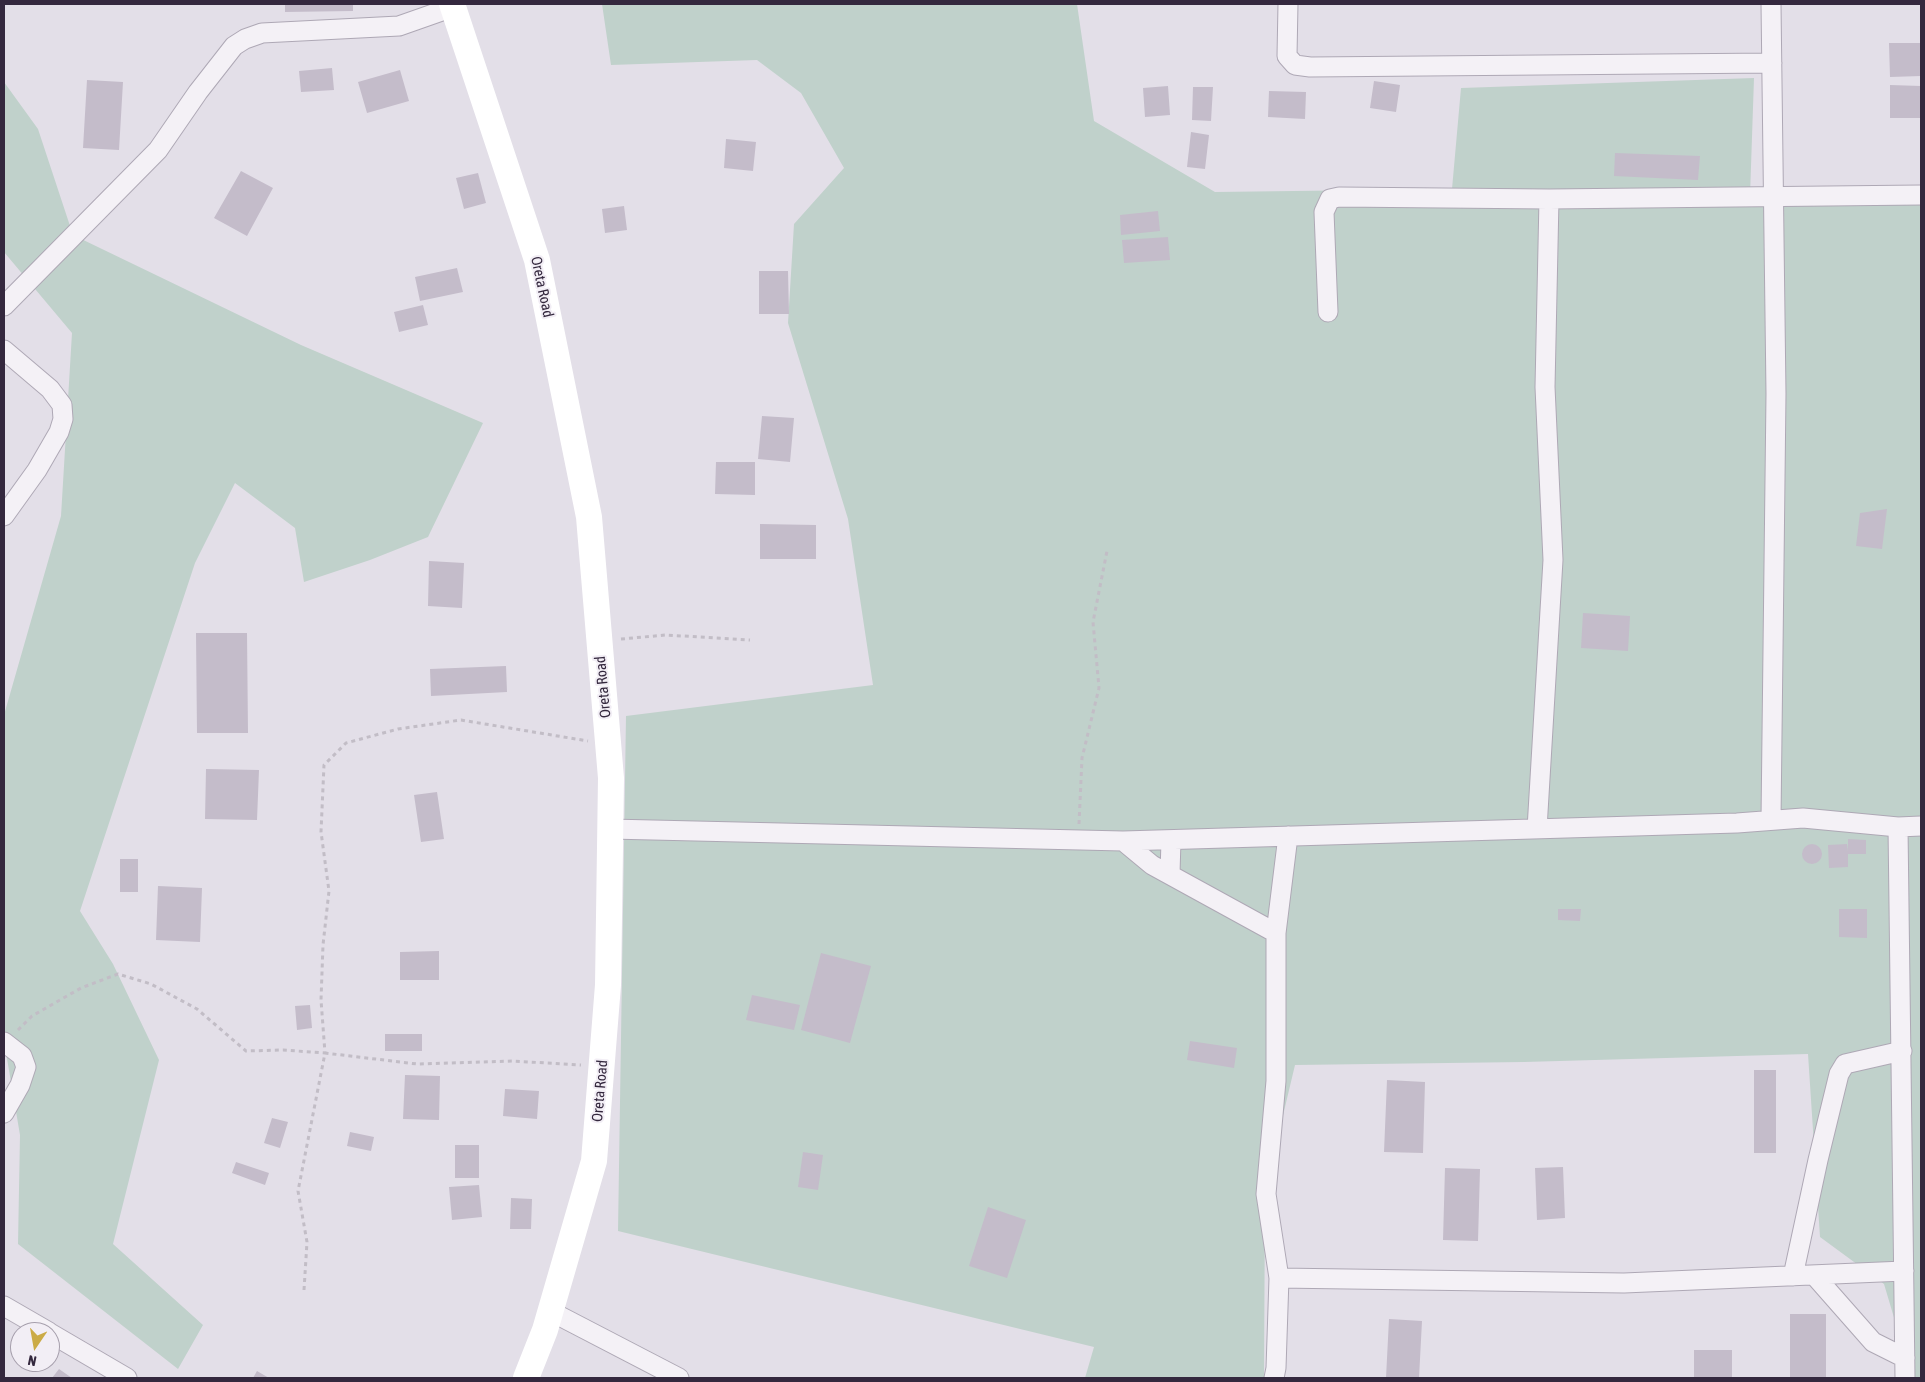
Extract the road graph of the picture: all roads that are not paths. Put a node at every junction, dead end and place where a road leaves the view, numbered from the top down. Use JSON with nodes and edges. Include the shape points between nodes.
{"nodes":[{"id":1,"x":1288,"y":4,"type":"edge"},
{"id":2,"x":1771,"y":4,"type":"edge"},
{"id":3,"x":453,"y":5,"type":"edge"},
{"id":4,"x":1772,"y":64,"type":"junction"},
{"id":5,"x":1921,"y":195,"type":"edge"},
{"id":6,"x":1774,"y":198,"type":"junction"},
{"id":7,"x":1549,"y":199,"type":"junction"},
{"id":8,"x":4,"y":306,"type":"edge"},
{"id":9,"x":1328,"y":312,"type":"dead end"},
{"id":10,"x":4,"y":350,"type":"edge"},
{"id":11,"x":4,"y":516,"type":"edge"},
{"id":12,"x":1771,"y":820,"type":"junction"},
{"id":13,"x":1921,"y":826,"type":"edge"},
{"id":14,"x":1898,"y":827,"type":"junction"},
{"id":15,"x":610,"y":829,"type":"junction"},
{"id":16,"x":1536,"y":829,"type":"junction"},
{"id":17,"x":1288,"y":836,"type":"junction"},
{"id":18,"x":1171,"y":840,"type":"junction"},
{"id":19,"x":1123,"y":841,"type":"junction"},
{"id":20,"x":1170,"y":874,"type":"junction"},
{"id":21,"x":1276,"y":933,"type":"junction"},
{"id":22,"x":5,"y":1042,"type":"edge"},
{"id":23,"x":1902,"y":1051,"type":"junction"},
{"id":24,"x":4,"y":1113,"type":"edge"},
{"id":25,"x":1904,"y":1271,"type":"junction"},
{"id":26,"x":1814,"y":1275,"type":"junction"},
{"id":27,"x":1793,"y":1276,"type":"junction"},
{"id":28,"x":1279,"y":1278,"type":"junction"},
{"id":29,"x":4,"y":1306,"type":"edge"},
{"id":30,"x":550,"y":1311,"type":"junction"},
{"id":31,"x":32,"y":1322,"type":"edge"},
{"id":32,"x":60,"y":1338,"type":"edge"},
{"id":33,"x":1905,"y":1358,"type":"junction"},
{"id":34,"x":127,"y":1378,"type":"edge"},
{"id":35,"x":526,"y":1378,"type":"edge"},
{"id":36,"x":679,"y":1378,"type":"edge"},
{"id":37,"x":1274,"y":1378,"type":"edge"},
{"id":38,"x":1905,"y":1378,"type":"edge"}],
"edges":[{"from":1,"to":4,"type":"street","via":[[1287,56],[1295,64],[1310,67]]},
{"from":2,"to":4,"type":"street"},
{"from":3,"to":8,"type":"street","via":[[398,26],[262,33],[234,46],[158,150]]},
{"from":3,"to":15,"type":"street","name":"Oreta Road","via":[[537,260],[589,518],[611,778]]},
{"from":4,"to":6,"type":"street"},
{"from":5,"to":6,"type":"street"},
{"from":6,"to":7,"type":"street"},
{"from":6,"to":12,"type":"street","via":[[1776,394]]},
{"from":7,"to":9,"type":"street","via":[[1330,199],[1324,212]]},
{"from":7,"to":16,"type":"street","via":[[1545,387],[1553,560]]},
{"from":10,"to":11,"type":"street","via":[[50,389],[62,405],[62,419],[59,432]]},
{"from":12,"to":14,"type":"street","via":[[1802,818]]},
{"from":12,"to":16,"type":"street"},
{"from":13,"to":14,"type":"street"},
{"from":14,"to":23,"type":"street"},
{"from":15,"to":19,"type":"street"},
{"from":15,"to":30,"type":"street","name":"Oreta Road","via":[[608,985],[594,1161]]},
{"from":16,"to":17,"type":"street"},
{"from":17,"to":18,"type":"street"},
{"from":17,"to":21,"type":"street"},
{"from":18,"to":19,"type":"street"},
{"from":18,"to":20,"type":"street"},
{"from":19,"to":20,"type":"street","via":[[1152,865]]},
{"from":20,"to":21,"type":"street"},
{"from":21,"to":28,"type":"street","via":[[1276,1081],[1266,1194]]},
{"from":22,"to":24,"type":"street","via":[[22,1056],[26,1067]]},
{"from":23,"to":25,"type":"street"},
{"from":23,"to":27,"type":"street","via":[[1846,1064],[1839,1074]]},
{"from":25,"to":26,"type":"street"},
{"from":25,"to":33,"type":"street"},
{"from":26,"to":27,"type":"street"},
{"from":26,"to":33,"type":"street","via":[[1874,1342]]},
{"from":27,"to":28,"type":"street","via":[[1624,1283]]},
{"from":28,"to":37,"type":"street"},
{"from":29,"to":31,"type":"street"},
{"from":30,"to":35,"type":"street","name":"Oreta Road"},
{"from":30,"to":36,"type":"street"},
{"from":32,"to":34,"type":"street"},
{"from":33,"to":38,"type":"street"}]}
